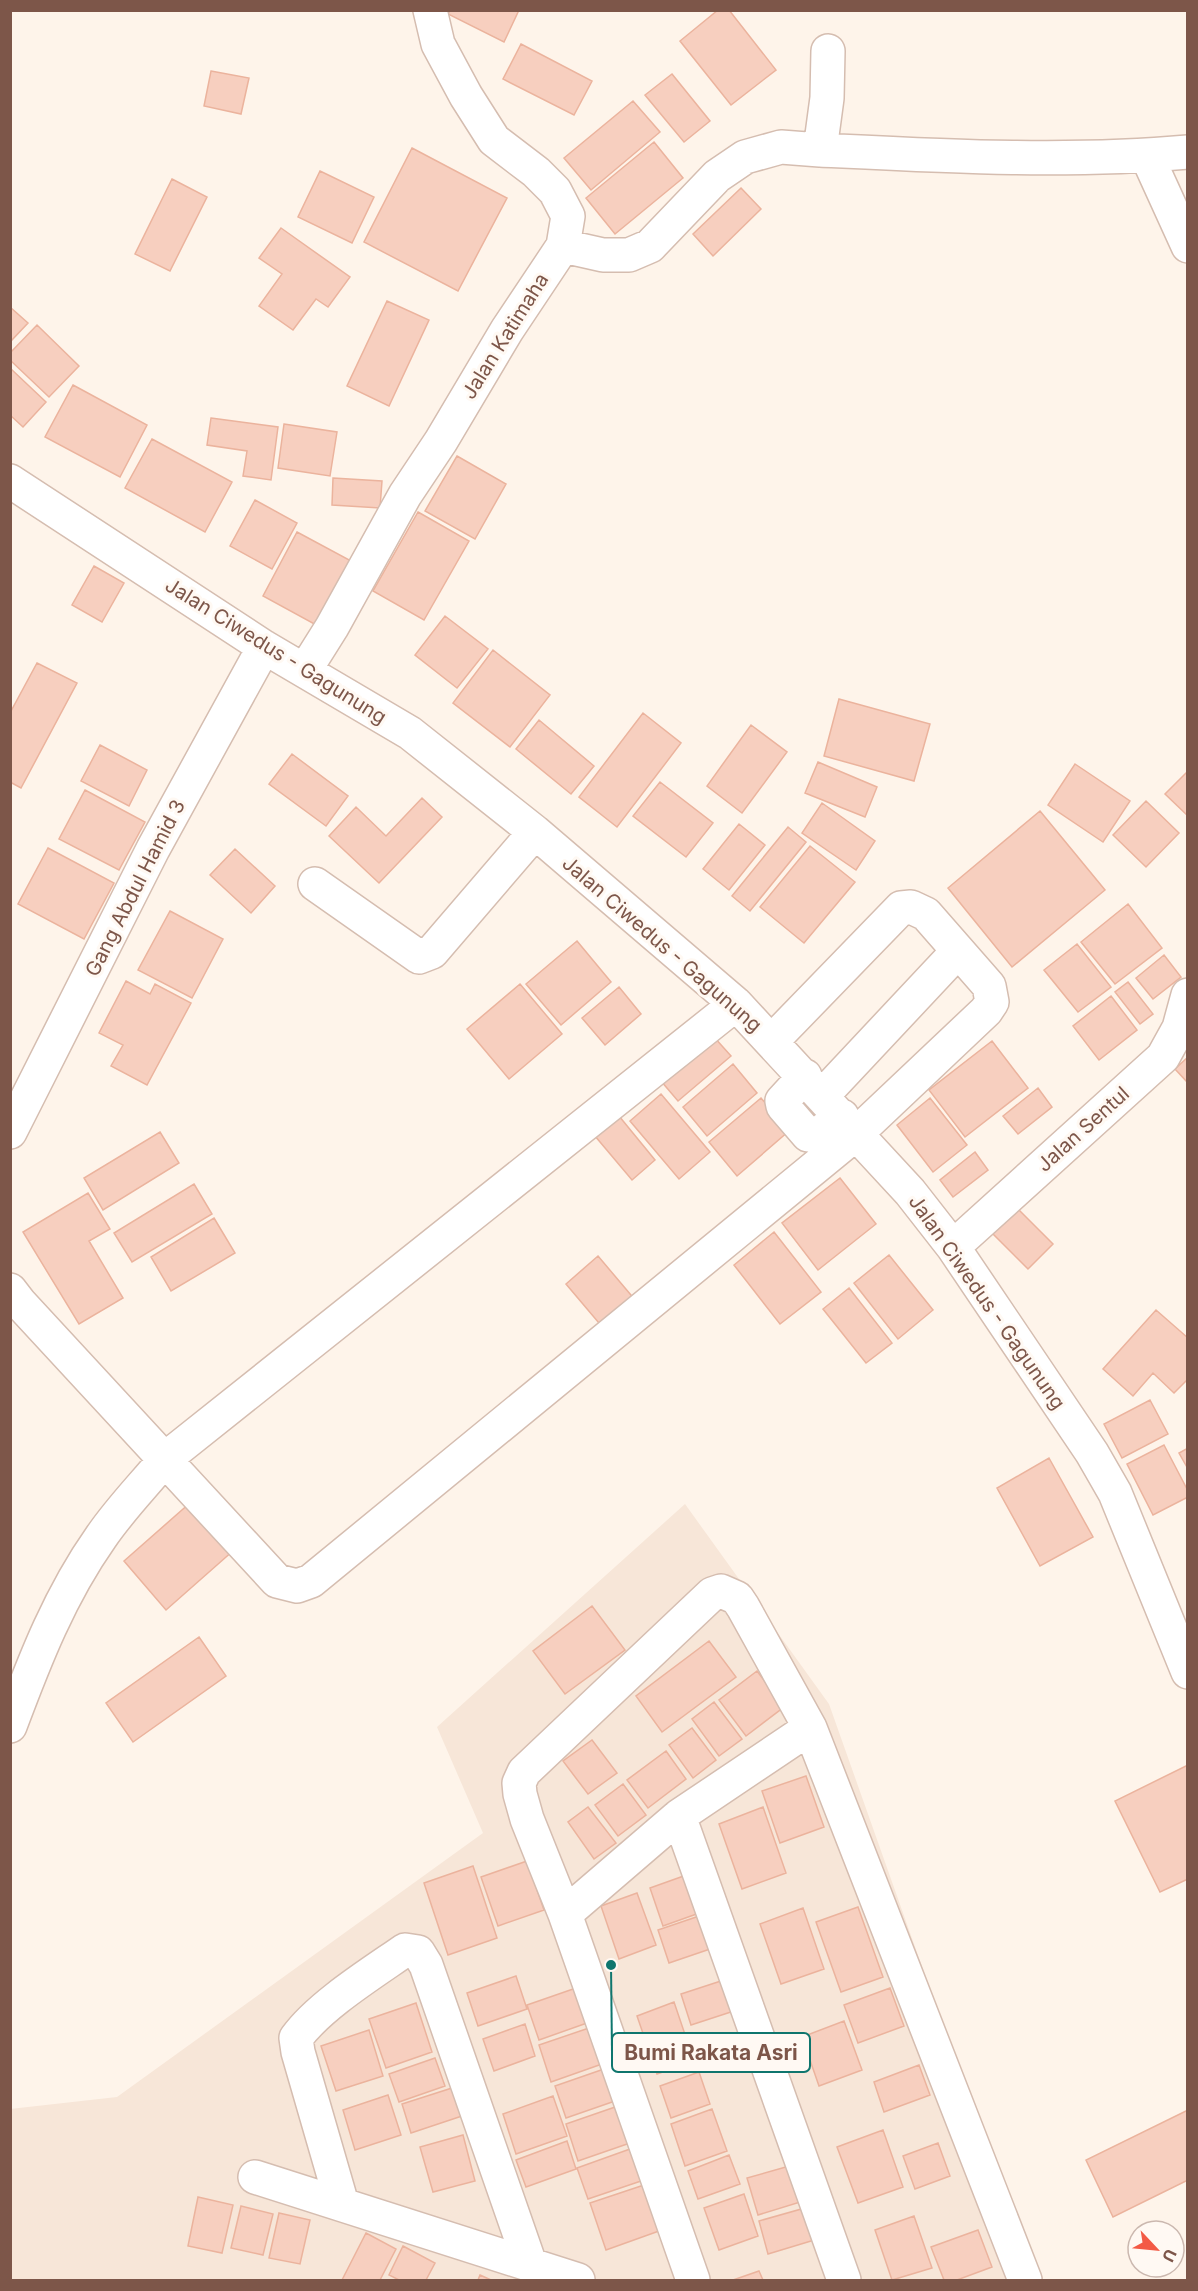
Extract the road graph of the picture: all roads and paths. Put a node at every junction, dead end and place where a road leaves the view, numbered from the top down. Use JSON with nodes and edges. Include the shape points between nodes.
{"nodes":[{"id":1,"x":430,"y":10,"type":"edge"},
{"id":2,"x":828,"y":51,"type":"dead end"},
{"id":3,"x":820,"y":150,"type":"junction"},
{"id":4,"x":1188,"y":152,"type":"edge"},
{"id":5,"x":1147,"y":156,"type":"junction"},
{"id":6,"x":563,"y":246,"type":"junction"},
{"id":7,"x":1188,"y":246,"type":"edge"},
{"id":8,"x":10,"y":481,"type":"edge"},
{"id":9,"x":264,"y":647,"type":"junction"},
{"id":10,"x":305,"y":670,"type":"junction"},
{"id":11,"x":535,"y":832,"type":"junction"},
{"id":12,"x":315,"y":884,"type":"dead end"},
{"id":13,"x":958,"y":951,"type":"junction"},
{"id":14,"x":1188,"y":995,"type":"edge"},
{"id":15,"x":736,"y":1004,"type":"junction"},
{"id":16,"x":772,"y":1041,"type":"junction"},
{"id":17,"x":832,"y":1105,"type":"junction"},
{"id":18,"x":10,"y":1132,"type":"edge"},
{"id":19,"x":953,"y":1247,"type":"junction"},
{"id":20,"x":10,"y":1290,"type":"edge"},
{"id":21,"x":165,"y":1459,"type":"junction"},
{"id":22,"x":1186,"y":1662,"type":"edge"},
{"id":23,"x":10,"y":1726,"type":"edge"},
{"id":24,"x":810,"y":1728,"type":"junction"},
{"id":25,"x":679,"y":1816,"type":"junction"},
{"id":26,"x":565,"y":1914,"type":"junction"},
{"id":27,"x":255,"y":2177,"type":"dead end"},
{"id":28,"x":342,"y":2204,"type":"junction"},
{"id":29,"x":530,"y":2264,"type":"junction"},
{"id":30,"x":578,"y":2280,"type":"edge"},
{"id":31,"x":693,"y":2280,"type":"edge"},
{"id":32,"x":844,"y":2280,"type":"edge"},
{"id":33,"x":1025,"y":2280,"type":"edge"}],
"edges":[{"from":1,"to":6,"type":"street","name":"Jalan Katimaha","via":[[438,44],[494,140],[555,191],[568,216]]},
{"from":2,"to":3,"type":"street"},
{"from":3,"to":5,"type":"street","via":[[971,157]]},
{"from":3,"to":6,"type":"street","via":[[781,147],[745,157],[717,176],[650,246],[629,255],[603,255]]},
{"from":4,"to":5,"type":"street"},
{"from":5,"to":7,"type":"street"},
{"from":6,"to":10,"type":"street","name":"Jalan Katimaha","via":[[405,495]]},
{"from":8,"to":9,"type":"street","name":"Jalan Ciwedus - Gagunung"},
{"from":9,"to":10,"type":"street","name":"Jalan Ciwedus - Gagunung"},
{"from":9,"to":18,"type":"street","name":"Gang Abdul Hamid 3","via":[[153,849]]},
{"from":10,"to":11,"type":"street","name":"Jalan Ciwedus - Gagunung","via":[[410,734]]},
{"from":11,"to":12,"type":"street","via":[[432,952],[419,957]]},
{"from":11,"to":15,"type":"street","name":"Jalan Ciwedus - Gagunung"},
{"from":13,"to":16,"type":"street","via":[[926,914],[911,907],[900,908]]},
{"from":13,"to":17,"type":"street"},
{"from":13,"to":17,"type":"street","via":[[989,986],[992,1002],[986,1011]]},
{"from":14,"to":19,"type":"street","name":"Jalan Sentul","via":[[1179,1028],[1162,1057]]},
{"from":15,"to":16,"type":"street","name":"Jalan Ciwedus - Gagunung"},
{"from":15,"to":21,"type":"street"},
{"from":16,"to":17,"type":"street","name":"Jalan Ciwedus - Gagunung"},
{"from":17,"to":19,"type":"street","name":"Jalan Ciwedus - Gagunung"},
{"from":17,"to":21,"type":"street","via":[[311,1581],[297,1586],[277,1581]]},
{"from":19,"to":22,"type":"street","name":"Jalan Ciwedus - Gagunung","via":[[1115,1493]]},
{"from":20,"to":21,"type":"street"},
{"from":21,"to":23,"type":"street","via":[[102,1535],[69,1586],[39,1647]]},
{"from":24,"to":25,"type":"street"},
{"from":24,"to":26,"type":"street","via":[[737,1598],[722,1591],[711,1594],[524,1772],[519,1783],[527,1820]]},
{"from":24,"to":33,"type":"street"},
{"from":25,"to":26,"type":"street"},
{"from":25,"to":32,"type":"street"},
{"from":26,"to":31,"type":"street"},
{"from":27,"to":28,"type":"street"},
{"from":28,"to":29,"type":"street"},
{"from":28,"to":29,"type":"street","via":[[296,2038],[303,2028],[405,1950],[418,1952],[426,1965]]},
{"from":29,"to":30,"type":"street"}]}
